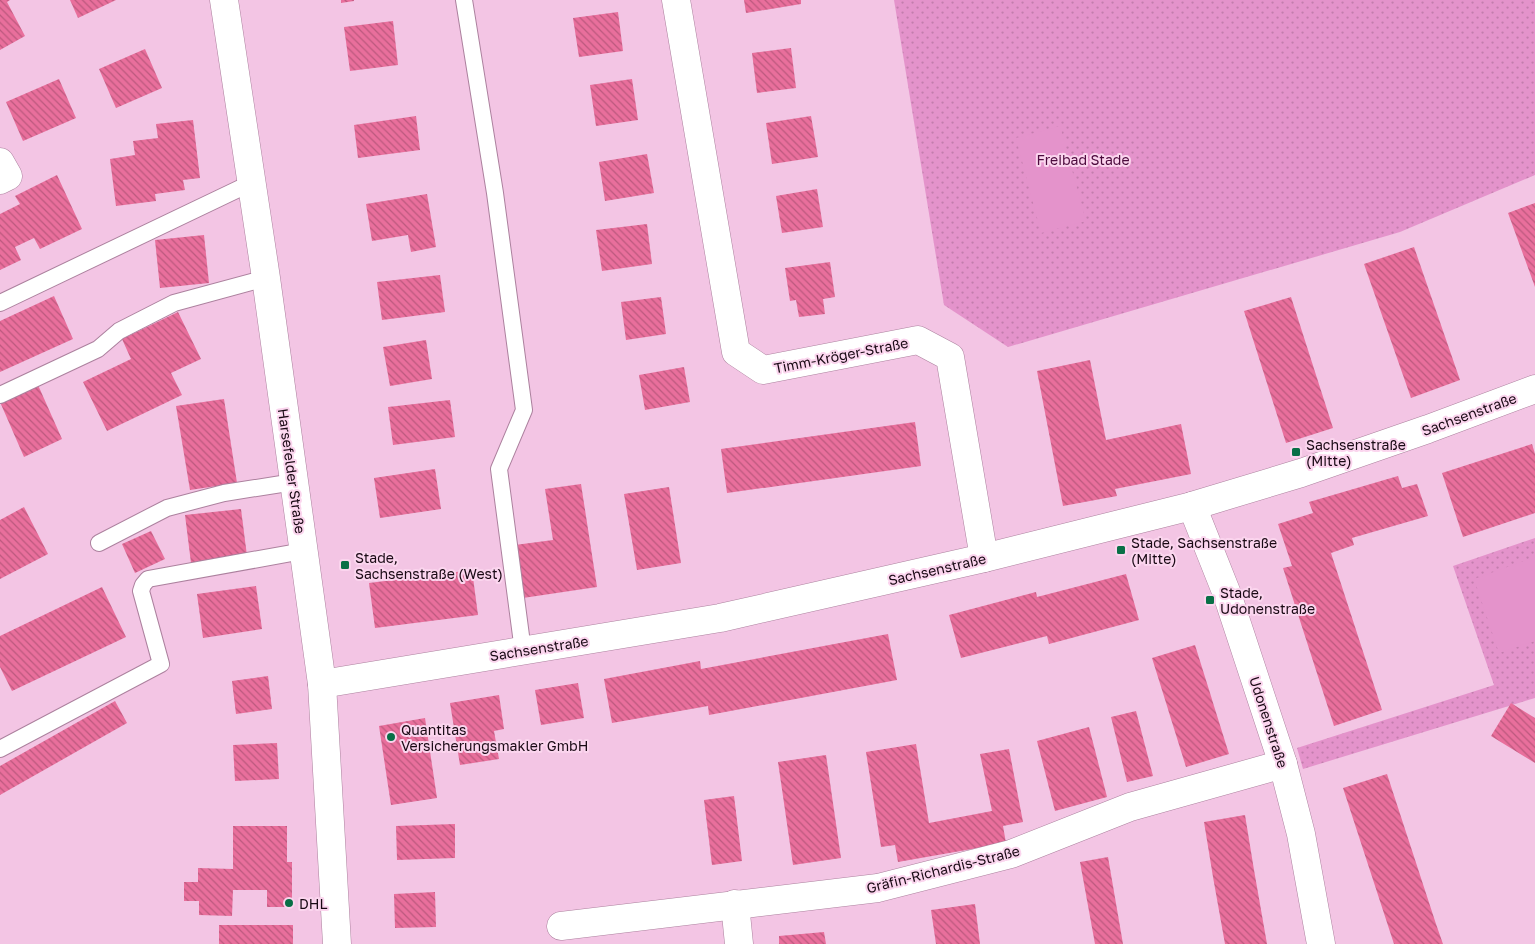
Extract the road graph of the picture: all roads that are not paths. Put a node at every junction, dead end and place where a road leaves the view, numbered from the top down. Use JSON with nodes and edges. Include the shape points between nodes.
{"nodes":[{"id":1,"x":224,"y":0,"type":"edge"},
{"id":2,"x":464,"y":0,"type":"edge"},
{"id":3,"x":676,"y":0,"type":"edge"},
{"id":4,"x":0,"y":162,"type":"edge"},
{"id":5,"x":0,"y":180,"type":"edge"},
{"id":6,"x":251,"y":183,"type":"junction"},
{"id":7,"x":266,"y":278,"type":"junction"},
{"id":8,"x":0,"y":303,"type":"edge"},
{"id":9,"x":1535,"y":389,"type":"edge"},
{"id":10,"x":0,"y":395,"type":"edge"},
{"id":11,"x":294,"y":482,"type":"junction"},
{"id":12,"x":1192,"y":506,"type":"junction"},
{"id":13,"x":99,"y":544,"type":"dead end"},
{"id":14,"x":304,"y":551,"type":"junction"},
{"id":15,"x":984,"y":558,"type":"junction"},
{"id":16,"x":523,"y":651,"type":"junction"},
{"id":17,"x":322,"y":684,"type":"junction"},
{"id":18,"x":0,"y":749,"type":"edge"},
{"id":19,"x":1283,"y":764,"type":"junction"},
{"id":20,"x":735,"y":904,"type":"junction"},
{"id":21,"x":561,"y":926,"type":"dead end"},
{"id":22,"x":337,"y":944,"type":"edge"},
{"id":23,"x":739,"y":944,"type":"edge"},
{"id":24,"x":1321,"y":944,"type":"edge"}],
"edges":[{"from":1,"to":6,"type":"street","name":"Harsefelder Straße"},
{"from":2,"to":16,"type":"lane","via":[[524,410],[499,469]]},
{"from":3,"to":15,"type":"street","name":"Timm-Kröger-Straße","via":[[736,352],[763,370],[918,340],[950,357]]},
{"from":4,"to":5,"type":"street","via":[[8,176]]},
{"from":6,"to":7,"type":"street","name":"Harsefelder Straße"},
{"from":6,"to":8,"type":"lane"},
{"from":7,"to":10,"type":"lane","via":[[174,304],[119,331],[98,349]]},
{"from":7,"to":11,"type":"street","name":"Harsefelder Straße"},
{"from":9,"to":12,"type":"street","name":"Sachsenstraße","via":[[1346,457]]},
{"from":11,"to":13,"type":"lane","via":[[224,493],[167,508]]},
{"from":11,"to":14,"type":"street","name":"Harsefelder Straße"},
{"from":12,"to":15,"type":"street","name":"Sachsenstraße"},
{"from":12,"to":19,"type":"street","name":"Udonenstraße","via":[[1227,594]]},
{"from":14,"to":17,"type":"street","name":"Harsefelder Straße"},
{"from":14,"to":18,"type":"lane","via":[[148,579],[141,591],[161,664]]},
{"from":15,"to":16,"type":"street","name":"Sachsenstraße","via":[[720,618]]},
{"from":16,"to":17,"type":"street","name":"Sachsenstraße"},
{"from":17,"to":22,"type":"street","name":"Harsefelder Straße"},
{"from":19,"to":20,"type":"street","name":"Gräfin-Richardis-Straße","via":[[1130,807],[992,859],[878,888]]},
{"from":19,"to":24,"type":"street","name":"Udonenstraße","via":[[1301,834]]},
{"from":20,"to":21,"type":"street","name":"Gräfin-Richardis-Straße"},
{"from":20,"to":23,"type":"street"}]}
